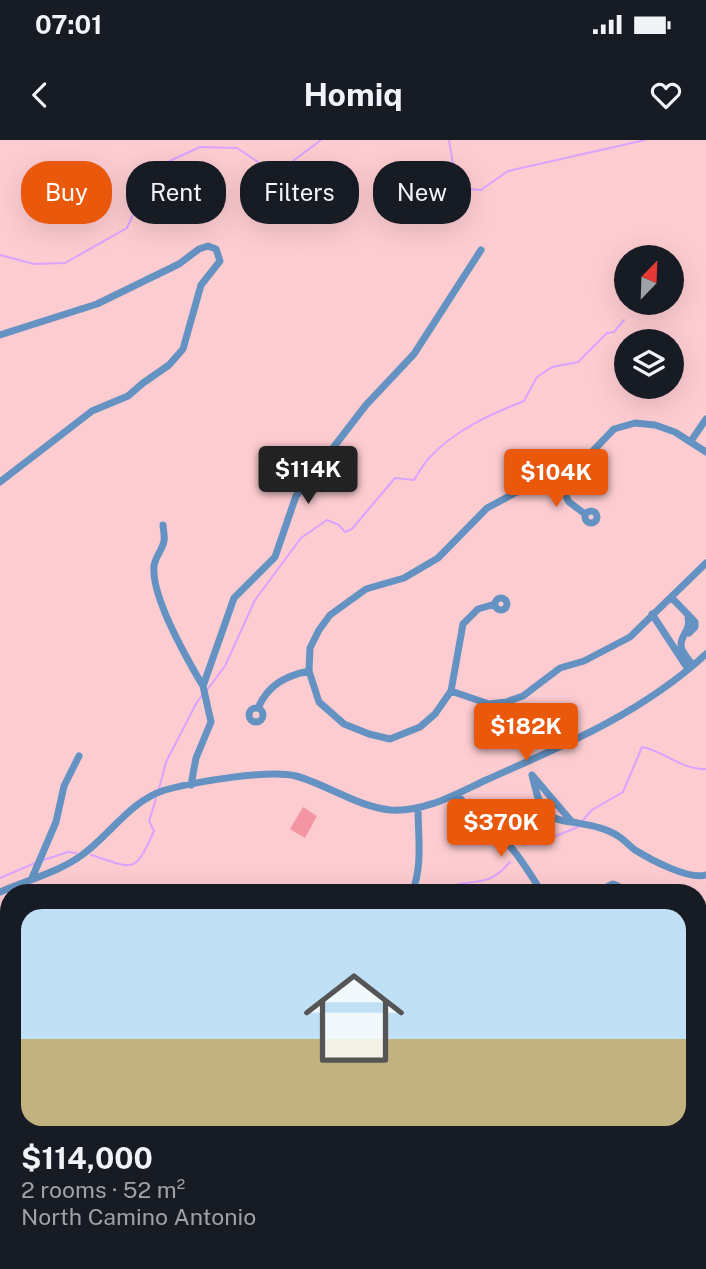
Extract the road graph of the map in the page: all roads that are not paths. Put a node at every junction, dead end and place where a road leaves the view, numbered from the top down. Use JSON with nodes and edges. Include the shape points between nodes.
{"nodes":[{"id":1,"x":481,"y":250,"type":"dead end"},
{"id":2,"x":0,"y":335,"type":"edge"},
{"id":3,"x":706,"y":419,"type":"edge"},
{"id":4,"x":691,"y":441,"type":"junction"},
{"id":5,"x":706,"y":452,"type":"edge"},
{"id":6,"x":556,"y":478,"type":"junction"},
{"id":7,"x":0,"y":482,"type":"edge"},
{"id":8,"x":585,"y":514,"type":"dead end"},
{"id":9,"x":163,"y":524,"type":"dead end"},
{"id":10,"x":706,"y":563,"type":"edge"},
{"id":11,"x":671,"y":597,"type":"junction"},
{"id":12,"x":495,"y":604,"type":"dead end"},
{"id":13,"x":652,"y":614,"type":"junction"},
{"id":14,"x":706,"y":654,"type":"edge"},
{"id":15,"x":691,"y":667,"type":"junction"},
{"id":16,"x":309,"y":671,"type":"junction"},
{"id":17,"x":203,"y":686,"type":"junction"},
{"id":18,"x":451,"y":691,"type":"junction"},
{"id":19,"x":258,"y":708,"type":"dead end"},
{"id":20,"x":79,"y":756,"type":"dead end"},
{"id":21,"x":525,"y":764,"type":"junction"},
{"id":22,"x":532,"y":775,"type":"junction"},
{"id":23,"x":191,"y":785,"type":"junction"},
{"id":24,"x":460,"y":792,"type":"junction"},
{"id":25,"x":418,"y":808,"type":"junction"},
{"id":26,"x":572,"y":822,"type":"junction"},
{"id":27,"x":706,"y":875,"type":"edge"},
{"id":28,"x":32,"y":878,"type":"junction"},
{"id":29,"x":18,"y":884,"type":"edge"},
{"id":30,"x":415,"y":884,"type":"edge"},
{"id":31,"x":537,"y":884,"type":"edge"}],
"edges":[{"from":1,"to":17,"type":"street","via":[[414,354],[366,405],[296,496],[275,558],[234,598]]},
{"from":2,"to":7,"type":"street","via":[[97,304],[199,249],[216,249],[220,261],[201,285],[183,349],[169,365],[128,396],[92,411]]},
{"from":3,"to":4,"type":"street"},
{"from":4,"to":5,"type":"street"},
{"from":4,"to":6,"type":"street","via":[[663,427],[635,423],[614,429],[587,457]]},
{"from":6,"to":8,"type":"street","via":[[569,502]]},
{"from":6,"to":16,"type":"street","via":[[496,503],[438,558],[404,578],[366,589],[330,615],[310,648]]},
{"from":9,"to":17,"type":"street","via":[[164,540],[154,566],[158,588],[184,654]]},
{"from":10,"to":11,"type":"street"},
{"from":11,"to":13,"type":"street"},
{"from":11,"to":15,"type":"street","via":[[690,624],[681,648]]},
{"from":12,"to":18,"type":"street","via":[[478,609],[463,624]]},
{"from":13,"to":15,"type":"street"},
{"from":13,"to":18,"type":"street","via":[[630,637],[560,668],[523,696],[489,704]]},
{"from":14,"to":15,"type":"street"},
{"from":15,"to":21,"type":"street","via":[[631,711]]},
{"from":16,"to":18,"type":"street","via":[[318,702],[344,724],[390,738],[428,722]]},
{"from":16,"to":19,"type":"street","via":[[275,684]]},
{"from":17,"to":23,"type":"street","via":[[211,722]]},
{"from":20,"to":28,"type":"street"},
{"from":21,"to":22,"type":"street"},
{"from":21,"to":24,"type":"street"},
{"from":22,"to":26,"type":"street"},
{"from":22,"to":26,"type":"street","via":[[548,817]]},
{"from":23,"to":25,"type":"street","via":[[276,773],[379,808]]},
{"from":23,"to":28,"type":"street","via":[[144,800],[81,856]]},
{"from":24,"to":25,"type":"street"},
{"from":24,"to":31,"type":"street"},
{"from":25,"to":30,"type":"street"},
{"from":26,"to":27,"type":"street","via":[[617,835],[635,850],[682,872]]},
{"from":28,"to":29,"type":"street"}]}
